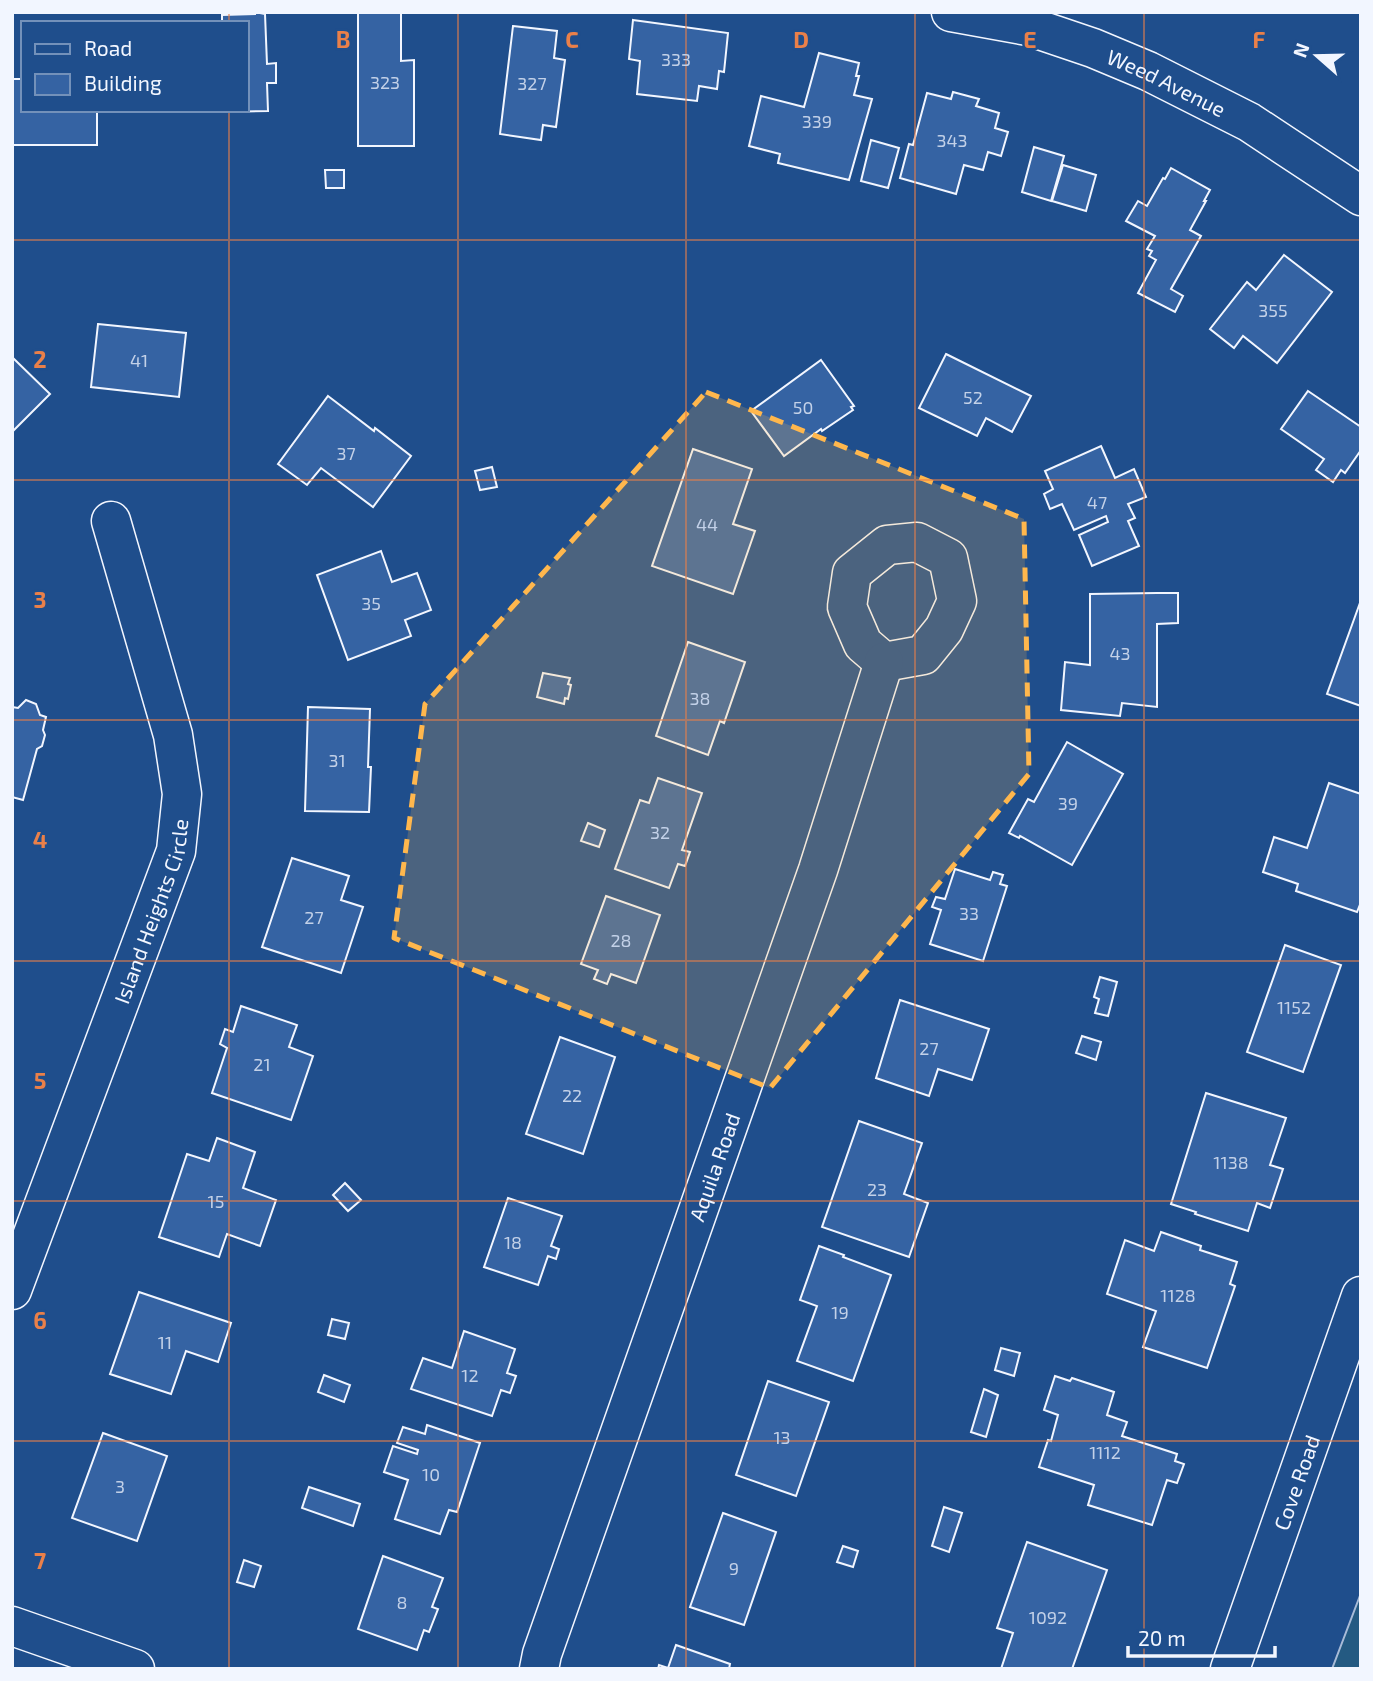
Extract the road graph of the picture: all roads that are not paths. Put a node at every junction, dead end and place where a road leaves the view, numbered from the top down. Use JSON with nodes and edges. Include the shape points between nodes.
{"nodes":[{"id":1,"x":951,"y":12,"type":"edge"},
{"id":2,"x":1361,"y":196,"type":"edge"},
{"id":3,"x":111,"y":521,"type":"dead end"},
{"id":4,"x":884,"y":662,"type":"dead end"},
{"id":5,"x":12,"y":1290,"type":"edge"},
{"id":6,"x":1361,"y":1296,"type":"edge"},
{"id":7,"x":12,"y":1626,"type":"edge"},
{"id":8,"x":135,"y":1669,"type":"edge"},
{"id":9,"x":539,"y":1669,"type":"edge"},
{"id":10,"x":1230,"y":1669,"type":"edge"}],
"edges":[{"from":1,"to":2,"type":"street","name":"Weed Avenue","via":[[1028,26],[1148,71],[1249,122]]},
{"from":3,"to":5,"type":"street","name":"Island Heights Circle","via":[[173,735],[182,793],[176,851]]},
{"from":4,"to":9,"type":"street","name":"Aquila Road","via":[[818,870]]},
{"from":6,"to":10,"type":"street","name":"Cove Road"},
{"from":7,"to":8,"type":"street"}]}
